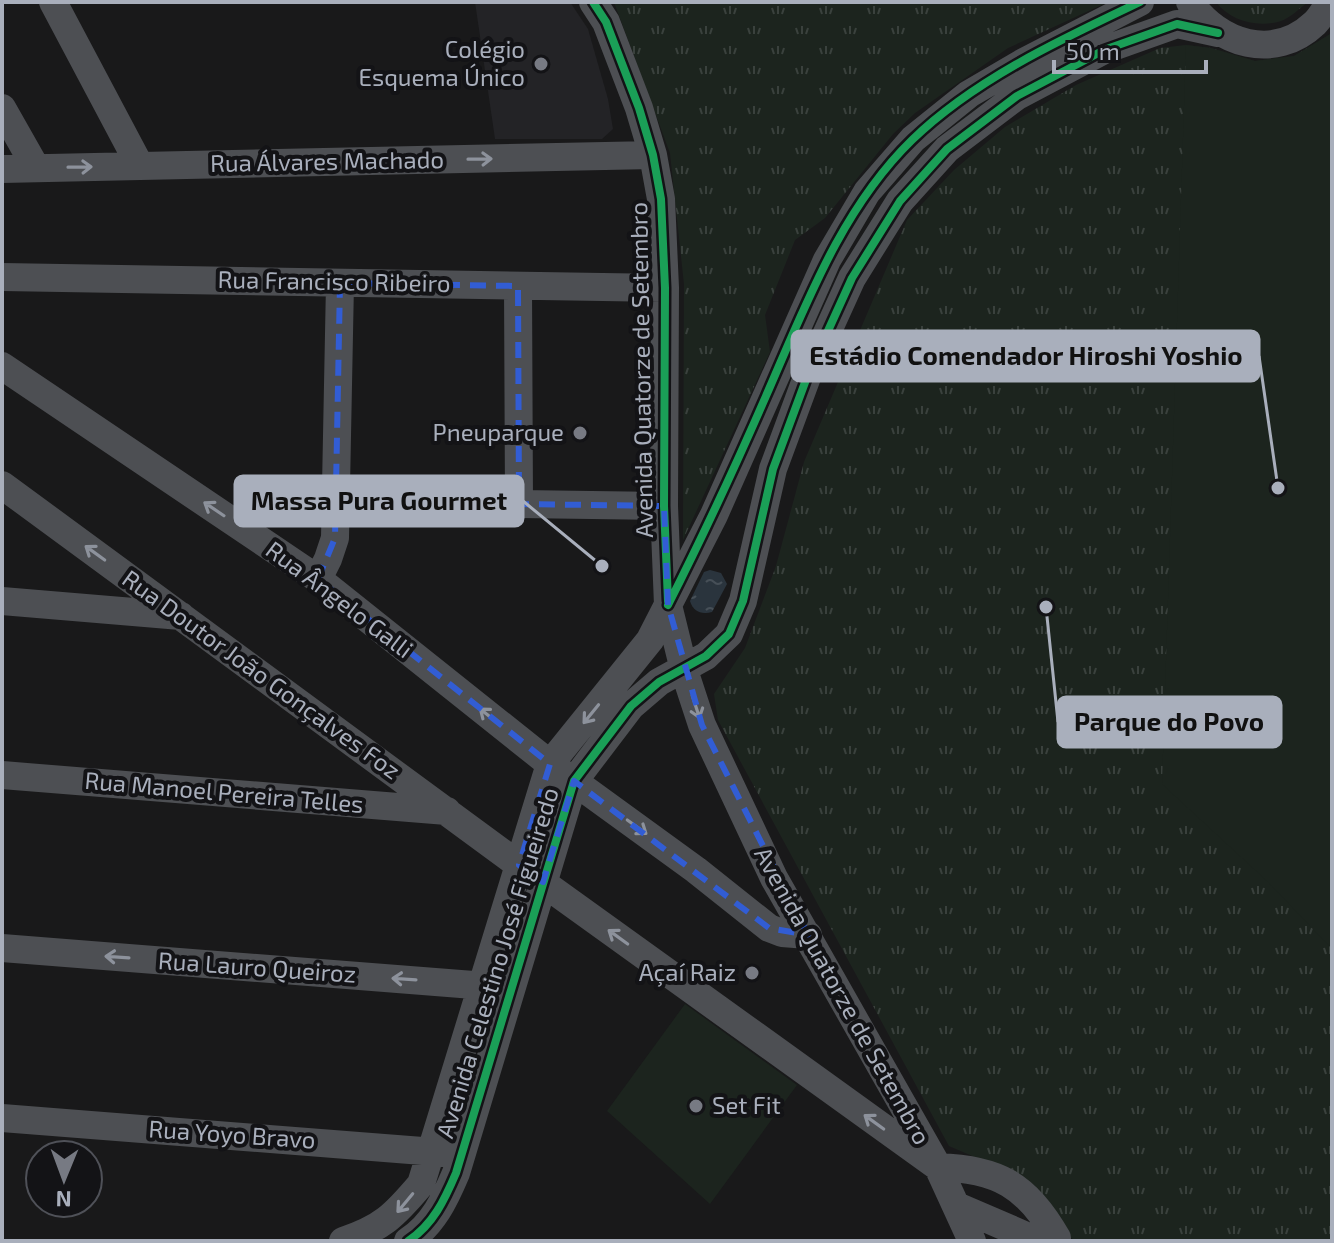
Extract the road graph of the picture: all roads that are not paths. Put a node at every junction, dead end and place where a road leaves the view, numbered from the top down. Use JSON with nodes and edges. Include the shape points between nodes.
{"nodes":[{"id":1,"x":53,"y":2,"type":"edge"},
{"id":2,"x":593,"y":2,"type":"edge"},
{"id":3,"x":1140,"y":2,"type":"edge"},
{"id":4,"x":1190,"y":2,"type":"edge"},
{"id":5,"x":1330,"y":2,"type":"edge"},
{"id":6,"x":1218,"y":33,"type":"junction"},
{"id":7,"x":2,"y":108,"type":"edge"},
{"id":8,"x":653,"y":155,"type":"junction"},
{"id":9,"x":140,"y":166,"type":"junction"},
{"id":10,"x":36,"y":168,"type":"junction"},
{"id":11,"x":2,"y":169,"type":"edge"},
{"id":12,"x":2,"y":277,"type":"edge"},
{"id":13,"x":340,"y":283,"type":"junction"},
{"id":14,"x":518,"y":286,"type":"junction"},
{"id":15,"x":665,"y":288,"type":"junction"},
{"id":16,"x":2,"y":366,"type":"edge"},
{"id":17,"x":2,"y":485,"type":"edge"},
{"id":18,"x":664,"y":506,"type":"junction"},
{"id":19,"x":318,"y":579,"type":"junction"},
{"id":20,"x":2,"y":601,"type":"edge"},
{"id":21,"x":668,"y":605,"type":"junction"},
{"id":22,"x":182,"y":616,"type":"junction"},
{"id":23,"x":684,"y":670,"type":"junction"},
{"id":24,"x":550,"y":764,"type":"junction"},
{"id":25,"x":2,"y":775,"type":"edge"},
{"id":26,"x":574,"y":781,"type":"junction"},
{"id":27,"x":447,"y":811,"type":"junction"},
{"id":28,"x":519,"y":865,"type":"junction"},
{"id":29,"x":543,"y":882,"type":"junction"},
{"id":30,"x":808,"y":935,"type":"junction"},
{"id":31,"x":2,"y":948,"type":"edge"},
{"id":32,"x":482,"y":985,"type":"junction"},
{"id":33,"x":511,"y":988,"type":"junction"},
{"id":34,"x":2,"y":1118,"type":"edge"},
{"id":35,"x":430,"y":1151,"type":"junction"},
{"id":36,"x":461,"y":1154,"type":"junction"},
{"id":37,"x":938,"y":1167,"type":"junction"},
{"id":38,"x":955,"y":1202,"type":"junction"},
{"id":39,"x":1051,"y":1240,"type":"edge"},
{"id":40,"x":343,"y":1241,"type":"edge"},
{"id":41,"x":408,"y":1241,"type":"edge"},
{"id":42,"x":972,"y":1241,"type":"edge"}],
"edges":[{"from":1,"to":9,"type":"street"},
{"from":2,"to":8,"type":"street","name":"Avenida Quatorze de Setembro","via":[[606,22]]},
{"from":3,"to":21,"type":"street","name":"Avenida Celestino José Figueiredo","via":[[969,94],[913,139],[867,192],[827,260],[714,515]]},
{"from":4,"to":6,"type":"street"},
{"from":5,"to":6,"type":"street","name":"Avenida Celestino José Figueiredo","via":[[1301,33],[1276,43],[1244,43]]},
{"from":6,"to":23,"type":"street","name":"Avenida Celestino José Figueiredo","via":[[1177,24],[1104,50],[1017,96],[947,149],[900,201],[852,278],[807,377],[773,469],[743,601],[729,634]]},
{"from":7,"to":10,"type":"street"},
{"from":9,"to":8,"type":"street","name":"Rua Álvares Machado","one_way":true},
{"from":8,"to":15,"type":"street","name":"Avenida Quatorze de Setembro","via":[[661,199]]},
{"from":10,"to":9,"type":"street","name":"Rua Álvares Machado","one_way":true},
{"from":10,"to":11,"type":"street","name":"Rua Álvares Machado"},
{"from":12,"to":13,"type":"street","name":"Rua Francisco Ribeiro"},
{"from":13,"to":14,"type":"street","name":"Rua Francisco Ribeiro"},
{"from":13,"to":19,"type":"street","via":[[335,538]]},
{"from":14,"to":15,"type":"street","name":"Rua Francisco Ribeiro"},
{"from":14,"to":18,"type":"street","via":[[519,504]]},
{"from":15,"to":18,"type":"street","name":"Avenida Quatorze de Setembro"},
{"from":19,"to":16,"type":"street","name":"Rua Ângelo Galli","one_way":true},
{"from":22,"to":17,"type":"street","name":"Rua Doutor João Gonçalves Foz","one_way":true},
{"from":18,"to":21,"type":"street","name":"Avenida Quatorze de Setembro"},
{"from":24,"to":19,"type":"street","name":"Rua Ângelo Galli","one_way":true},
{"from":20,"to":22,"type":"street"},
{"from":21,"to":23,"type":"street","name":"Avenida Quatorze de Setembro"},
{"from":21,"to":24,"type":"street","name":"Avenida Celestino José Figueiredo","one_way":true,"via":[[650,640]]},
{"from":22,"to":27,"type":"street","name":"Rua Doutor João Gonçalves Foz"},
{"from":23,"to":26,"type":"street","name":"Avenida Celestino José Figueiredo","via":[[659,682],[631,706]]},
{"from":23,"to":30,"type":"street","name":"Avenida Quatorze de Setembro","one_way":true,"via":[[715,753],[774,878]]},
{"from":24,"to":26,"type":"street","name":"Rua Ângelo Galli"},
{"from":24,"to":28,"type":"street","name":"Avenida Celestino José Figueiredo"},
{"from":25,"to":27,"type":"street","name":"Rua Manoel Pereira Telles"},
{"from":26,"to":29,"type":"street","name":"Avenida Celestino José Figueiredo"},
{"from":26,"to":30,"type":"street","one_way":true,"via":[[769,928]]},
{"from":27,"to":28,"type":"street","name":"Rua Doutor João Gonçalves Foz"},
{"from":28,"to":29,"type":"street","name":"Rua Doutor João Gonçalves Foz"},
{"from":28,"to":32,"type":"street","name":"Avenida Celestino José Figueiredo"},
{"from":29,"to":33,"type":"street","name":"Avenida Celestino José Figueiredo"},
{"from":37,"to":29,"type":"street","one_way":true},
{"from":30,"to":37,"type":"street","name":"Avenida Quatorze de Setembro"},
{"from":32,"to":31,"type":"street","name":"Rua Lauro Queiroz","one_way":true},
{"from":32,"to":33,"type":"street","name":"Rua Lauro Queiroz"},
{"from":32,"to":35,"type":"street","name":"Avenida Celestino José Figueiredo"},
{"from":33,"to":36,"type":"street","name":"Avenida Celestino José Figueiredo"},
{"from":34,"to":35,"type":"street","name":"Rua Yoyo Bravo"},
{"from":35,"to":36,"type":"street","name":"Rua Yoyo Bravo"},
{"from":35,"to":40,"type":"street","name":"Avenida Celestino José Figueiredo","one_way":true,"via":[[421,1184],[394,1216]]},
{"from":36,"to":41,"type":"street","name":"Avenida Celestino José Figueiredo","via":[[442,1206]]},
{"from":37,"to":38,"type":"street","name":"Avenida Quatorze de Setembro"},
{"from":37,"to":39,"type":"street","via":[[987,1173],[1016,1187],[1042,1211]]},
{"from":38,"to":39,"type":"street"},
{"from":38,"to":42,"type":"street","name":"Avenida Quatorze de Setembro"}]}
